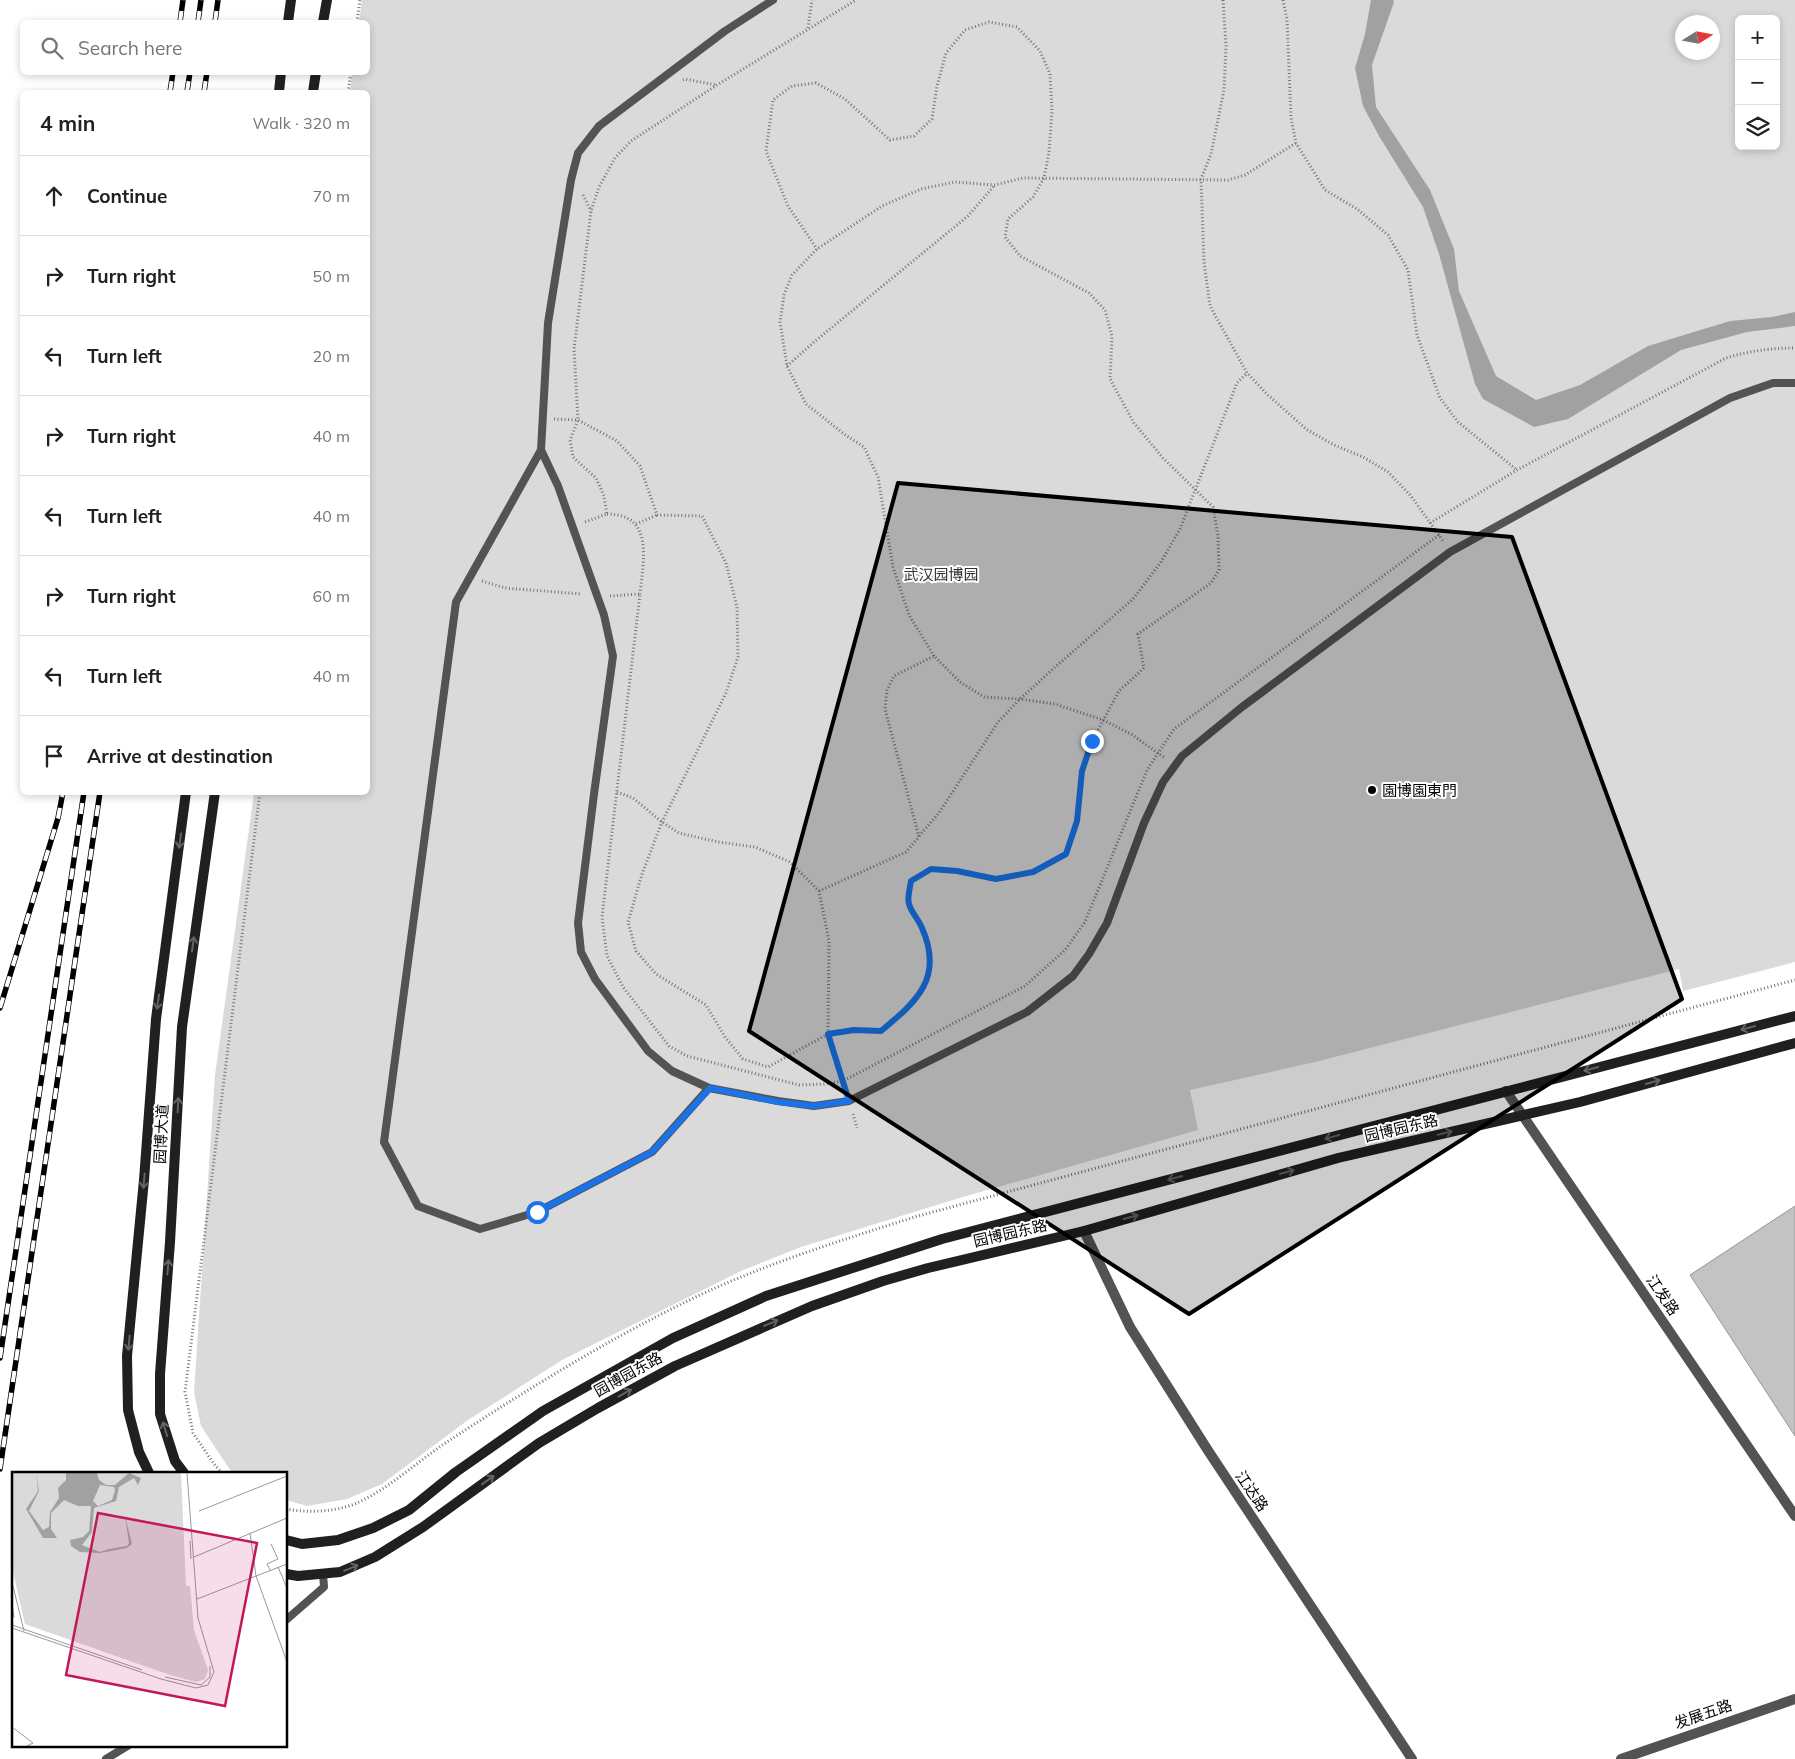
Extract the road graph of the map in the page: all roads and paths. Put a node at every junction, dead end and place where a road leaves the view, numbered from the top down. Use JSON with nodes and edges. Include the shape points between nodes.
{"nodes":[{"id":1,"x":291,"y":0,"type":"edge"},
{"id":2,"x":326,"y":0,"type":"edge"},
{"id":3,"x":360,"y":0,"type":"edge"},
{"id":4,"x":773,"y":0,"type":"edge"},
{"id":5,"x":812,"y":0,"type":"edge"},
{"id":6,"x":856,"y":0,"type":"edge"},
{"id":7,"x":1223,"y":0,"type":"edge"},
{"id":8,"x":1283,"y":0,"type":"edge"},
{"id":9,"x":288,"y":20,"type":"edge"},
{"id":10,"x":323,"y":20,"type":"edge"},
{"id":11,"x":357,"y":20,"type":"edge"},
{"id":12,"x":808,"y":29,"type":"junction"},
{"id":13,"x":281,"y":75,"type":"edge"},
{"id":14,"x":316,"y":75,"type":"edge"},
{"id":15,"x":351,"y":75,"type":"edge"},
{"id":16,"x":678,"y":84,"type":"dead end"},
{"id":17,"x":717,"y":85,"type":"junction"},
{"id":18,"x":279,"y":90,"type":"edge"},
{"id":19,"x":314,"y":90,"type":"edge"},
{"id":20,"x":348,"y":90,"type":"edge"},
{"id":21,"x":1296,"y":142,"type":"junction"},
{"id":22,"x":1044,"y":178,"type":"junction"},
{"id":23,"x":1201,"y":179,"type":"junction"},
{"id":24,"x":995,"y":185,"type":"junction"},
{"id":25,"x":582,"y":194,"type":"dead end"},
{"id":26,"x":591,"y":211,"type":"junction"},
{"id":27,"x":817,"y":248,"type":"junction"},
{"id":28,"x":1795,"y":348,"type":"edge"},
{"id":29,"x":787,"y":366,"type":"junction"},
{"id":30,"x":1248,"y":374,"type":"junction"},
{"id":31,"x":1795,"y":383,"type":"edge"},
{"id":32,"x":543,"y":418,"type":"junction"},
{"id":33,"x":578,"y":420,"type":"junction"},
{"id":34,"x":541,"y":450,"type":"junction"},
{"id":35,"x":1517,"y":470,"type":"junction"},
{"id":36,"x":1196,"y":490,"type":"junction"},
{"id":37,"x":607,"y":514,"type":"junction"},
{"id":38,"x":657,"y":515,"type":"junction"},
{"id":39,"x":585,"y":522,"type":"dead end"},
{"id":40,"x":1430,"y":523,"type":"junction"},
{"id":41,"x":636,"y":524,"type":"junction"},
{"id":42,"x":469,"y":578,"type":"junction"},
{"id":43,"x":640,"y":594,"type":"junction"},
{"id":44,"x":597,"y":597,"type":"junction"},
{"id":45,"x":934,"y":656,"type":"junction"},
{"id":46,"x":1020,"y":699,"type":"junction"},
{"id":47,"x":1103,"y":720,"type":"junction"},
{"id":48,"x":1158,"y":752,"type":"junction"},
{"id":49,"x":1175,"y":766,"type":"junction"},
{"id":50,"x":617,"y":792,"type":"junction"},
{"id":51,"x":186,"y":795,"type":"edge"},
{"id":52,"x":215,"y":795,"type":"edge"},
{"id":53,"x":260,"y":795,"type":"edge"},
{"id":54,"x":662,"y":822,"type":"junction"},
{"id":55,"x":919,"y":837,"type":"junction"},
{"id":56,"x":819,"y":891,"type":"junction"},
{"id":57,"x":1795,"y":1016,"type":"edge"},
{"id":58,"x":828,"y":1034,"type":"junction"},
{"id":59,"x":1795,"y":1043,"type":"edge"},
{"id":60,"x":843,"y":1081,"type":"junction"},
{"id":61,"x":710,"y":1088,"type":"junction"},
{"id":62,"x":1506,"y":1092,"type":"junction"},
{"id":63,"x":849,"y":1101,"type":"junction"},
{"id":64,"x":1522,"y":1116,"type":"junction"},
{"id":65,"x":857,"y":1128,"type":"dead end"},
{"id":66,"x":1084,"y":1231,"type":"junction"},
{"id":67,"x":149,"y":1472,"type":"edge"},
{"id":68,"x":183,"y":1472,"type":"edge"},
{"id":69,"x":221,"y":1472,"type":"edge"},
{"id":70,"x":1795,"y":1516,"type":"edge"},
{"id":71,"x":288,"y":1540,"type":"edge"},
{"id":72,"x":288,"y":1574,"type":"edge"},
{"id":73,"x":323,"y":1574,"type":"junction"},
{"id":74,"x":288,"y":1618,"type":"edge"},
{"id":75,"x":1795,"y":1699,"type":"edge"},
{"id":76,"x":127,"y":1746,"type":"edge"},
{"id":77,"x":106,"y":1759,"type":"edge"},
{"id":78,"x":1412,"y":1759,"type":"edge"},
{"id":79,"x":1621,"y":1759,"type":"edge"}],
"edges":[{"from":1,"to":9,"type":"main road"},
{"from":2,"to":10,"type":"main road"},
{"from":3,"to":11,"type":"path"},
{"from":4,"to":32,"type":"lane","via":[[725,31],[599,126],[578,153],[570,180],[548,323]]},
{"from":5,"to":12,"type":"path"},
{"from":6,"to":12,"type":"path"},
{"from":7,"to":23,"type":"path","via":[[1224,90],[1211,154]]},
{"from":8,"to":21,"type":"path","via":[[1287,19],[1291,118]]},
{"from":12,"to":17,"type":"path"},
{"from":13,"to":18,"type":"main road"},
{"from":14,"to":19,"type":"main road"},
{"from":15,"to":20,"type":"path"},
{"from":16,"to":17,"type":"path","via":[[686,79]]},
{"from":17,"to":26,"type":"path","via":[[631,142],[615,158],[599,187]]},
{"from":21,"to":23,"type":"path","via":[[1245,175],[1228,180]]},
{"from":21,"to":35,"type":"path","via":[[1325,190],[1357,209],[1388,235],[1408,270],[1417,335],[1440,398],[1458,422]]},
{"from":22,"to":23,"type":"path"},
{"from":22,"to":24,"type":"path","via":[[1023,178]]},
{"from":22,"to":27,"type":"path","via":[[1052,111],[1050,74],[1040,51],[1017,27],[989,22],[965,30],[946,53],[932,119],[914,136],[890,140],[845,99],[816,83],[792,86],[773,100],[766,151],[788,206]]},
{"from":22,"to":36,"type":"path","via":[[1032,197],[1008,219],[1005,237],[1020,256],[1089,293],[1105,310],[1112,336],[1110,380],[1134,423]]},
{"from":23,"to":30,"type":"path","via":[[1204,262],[1210,306]]},
{"from":24,"to":27,"type":"path","via":[[955,182],[920,189],[882,206]]},
{"from":24,"to":29,"type":"path","via":[[968,216]]},
{"from":25,"to":26,"type":"path"},
{"from":26,"to":33,"type":"path","via":[[574,349]]},
{"from":27,"to":29,"type":"path","via":[[792,275],[784,295],[780,322]]},
{"from":28,"to":35,"type":"path","via":[[1749,352],[1726,358]]},
{"from":29,"to":45,"type":"path","via":[[806,404],[864,447],[878,477],[893,567],[909,615]]},
{"from":30,"to":36,"type":"path","via":[[1238,383]]},
{"from":30,"to":40,"type":"path","via":[[1306,429],[1388,472]]},
{"from":31,"to":49,"type":"lane","via":[[1773,384],[1730,398],[1450,552],[1242,707],[1182,756]]},
{"from":32,"to":33,"type":"path"},
{"from":32,"to":34,"type":"lane"},
{"from":33,"to":37,"type":"path","via":[[570,440],[573,457],[596,478]]},
{"from":33,"to":38,"type":"path","via":[[617,442],[640,466]]},
{"from":34,"to":42,"type":"lane"},
{"from":34,"to":44,"type":"lane","via":[[558,486]]},
{"from":35,"to":40,"type":"path"},
{"from":36,"to":46,"type":"path","via":[[1180,529],[1161,562],[1133,599]]},
{"from":36,"to":47,"type":"path","via":[[1213,507],[1219,570],[1211,583],[1138,634],[1144,668],[1119,691]]},
{"from":37,"to":39,"type":"path"},
{"from":37,"to":41,"type":"path","via":[[620,514]]},
{"from":38,"to":41,"type":"path"},
{"from":38,"to":54,"type":"path","via":[[702,516],[726,563],[738,607],[738,657],[726,693]]},
{"from":40,"to":48,"type":"path","via":[[1439,535],[1174,729]]},
{"from":41,"to":43,"type":"path","via":[[644,544]]},
{"from":42,"to":44,"type":"path","via":[[505,588],[574,592]]},
{"from":42,"to":61,"type":"lane","via":[[456,602],[384,1142],[418,1206],[480,1229],[537,1212],[652,1152]]},
{"from":43,"to":44,"type":"path"},
{"from":43,"to":50,"type":"path"},
{"from":44,"to":61,"type":"lane","via":[[613,656],[578,923],[581,952],[595,979],[648,1051],[672,1071]]},
{"from":45,"to":46,"type":"path","via":[[960,682],[984,697]]},
{"from":45,"to":55,"type":"path","via":[[894,676],[886,690],[885,709]]},
{"from":46,"to":47,"type":"path","via":[[1055,704]]},
{"from":46,"to":55,"type":"path","via":[[998,722],[939,814]]},
{"from":47,"to":48,"type":"path"},
{"from":47,"to":58,"type":"path","via":[[1082,771],[1077,821],[1066,854],[1033,872],[996,879],[931,869],[911,881],[909,903],[923,928],[931,960],[926,983],[908,1008],[881,1031],[854,1030]]},
{"from":48,"to":49,"type":"path"},
{"from":48,"to":60,"type":"path","via":[[1147,770],[1085,922],[1065,950],[1024,986]]},
{"from":49,"to":63,"type":"lane","via":[[1163,782],[1144,823],[1107,923],[1073,976],[1027,1012]]},
{"from":50,"to":54,"type":"path","via":[[633,798]]},
{"from":50,"to":60,"type":"path","via":[[602,916],[607,956],[623,987],[670,1046],[687,1056],[799,1085]]},
{"from":51,"to":67,"type":"main road","name":"园博大道","one_way":true,"via":[[156,1019],[127,1356],[128,1410],[139,1452]]},
{"from":68,"to":52,"type":"main road","name":"园博大道","one_way":true,"via":[[175,1461],[160,1414],[160,1374],[182,1027]]},
{"from":53,"to":69,"type":"path","via":[[185,1392],[193,1433]]},
{"from":54,"to":56,"type":"path","via":[[679,833],[755,847],[790,862]]},
{"from":54,"to":58,"type":"path","via":[[628,922],[636,951],[656,974],[706,1005],[743,1059],[768,1067]]},
{"from":55,"to":56,"type":"path","via":[[906,852]]},
{"from":56,"to":58,"type":"path","via":[[830,941]]},
{"from":57,"to":62,"type":"main road","name":"园博园东路","one_way":true},
{"from":58,"to":60,"type":"path"},
{"from":64,"to":59,"type":"main road","name":"园博园东路","one_way":true},
{"from":60,"to":63,"type":"path"},
{"from":61,"to":63,"type":"lane","via":[[814,1106]]},
{"from":62,"to":64,"type":"street","name":"江发路"},
{"from":62,"to":71,"type":"main road","name":"园博园东路","one_way":true,"via":[[942,1239],[766,1296],[673,1338],[544,1412],[456,1472],[409,1510],[373,1528],[338,1540],[302,1544]]},
{"from":63,"to":65,"type":"path"},
{"from":66,"to":64,"type":"main road","name":"园博园东路","one_way":true,"via":[[1338,1158]]},
{"from":64,"to":70,"type":"street","name":"江发路"},
{"from":73,"to":66,"type":"main road","name":"园博园东路","one_way":true,"via":[[340,1572],[375,1557],[423,1527],[539,1443],[675,1366],[812,1306],[883,1281]]},
{"from":66,"to":78,"type":"street","name":"江达路","via":[[1135,1335],[1206,1449]]},
{"from":72,"to":73,"type":"main road","name":"园博园东路"},
{"from":73,"to":74,"type":"lane","via":[[324,1587]]},
{"from":75,"to":79,"type":"street","name":"发展五路"},
{"from":76,"to":77,"type":"lane"}]}
